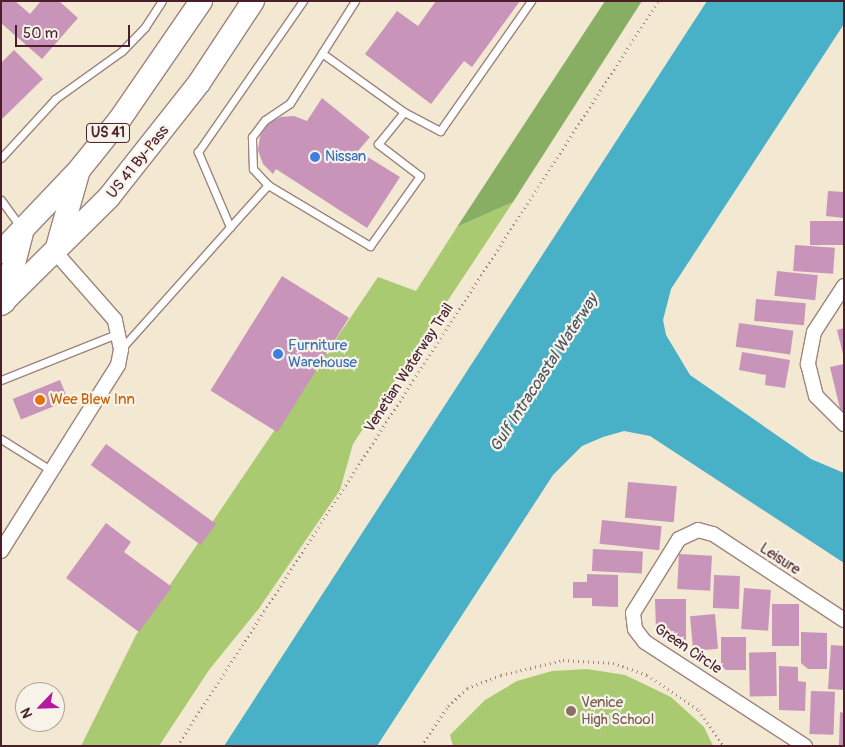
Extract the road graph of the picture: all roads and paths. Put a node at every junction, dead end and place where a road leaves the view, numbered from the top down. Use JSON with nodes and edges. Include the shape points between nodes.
{"nodes":[{"id":1,"x":162,"y":1,"type":"edge"},
{"id":2,"x":200,"y":1,"type":"edge"},
{"id":3,"x":253,"y":1,"type":"edge"},
{"id":4,"x":303,"y":1,"type":"edge"},
{"id":5,"x":355,"y":1,"type":"edge"},
{"id":6,"x":531,"y":1,"type":"edge"},
{"id":7,"x":658,"y":1,"type":"edge"},
{"id":8,"x":322,"y":53,"type":"junction"},
{"id":9,"x":404,"y":112,"type":"junction"},
{"id":10,"x":1,"y":158,"type":"edge"},
{"id":11,"x":79,"y":170,"type":"junction"},
{"id":12,"x":268,"y":185,"type":"junction"},
{"id":13,"x":1,"y":200,"type":"edge"},
{"id":14,"x":230,"y":227,"type":"junction"},
{"id":15,"x":23,"y":231,"type":"junction"},
{"id":16,"x":1,"y":252,"type":"edge"},
{"id":17,"x":56,"y":253,"type":"junction"},
{"id":18,"x":842,"y":290,"type":"edge"},
{"id":19,"x":2,"y":303,"type":"edge"},
{"id":20,"x":120,"y":333,"type":"junction"},
{"id":21,"x":121,"y":349,"type":"junction"},
{"id":22,"x":1,"y":380,"type":"edge"},
{"id":23,"x":844,"y":424,"type":"edge"},
{"id":24,"x":1,"y":439,"type":"edge"},
{"id":25,"x":52,"y":471,"type":"junction"},
{"id":26,"x":698,"y":530,"type":"joint"},
{"id":27,"x":1,"y":551,"type":"edge"},
{"id":28,"x":844,"y":620,"type":"edge"},
{"id":29,"x":177,"y":746,"type":"edge"},
{"id":30,"x":421,"y":746,"type":"edge"},
{"id":31,"x":724,"y":746,"type":"edge"},
{"id":32,"x":805,"y":746,"type":"edge"}],
"edges":[{"from":1,"to":10,"type":"lane","via":[[145,27],[122,51],[55,98]]},
{"from":2,"to":11,"type":"main road","number":"US 41","via":[[163,60]]},
{"from":3,"to":17,"type":"main road","name":"US 41 By-Pass","number":"US 41","via":[[205,75],[161,134],[109,197]]},
{"from":4,"to":14,"type":"lane","via":[[198,152]]},
{"from":5,"to":8,"type":"lane"},
{"from":6,"to":9,"type":"lane","via":[[440,131]]},
{"from":7,"to":29,"type":"path","name":"Venetian Waterway Trail"},
{"from":8,"to":9,"type":"lane"},
{"from":8,"to":12,"type":"lane","via":[[290,103],[265,120],[252,137],[253,169]]},
{"from":9,"to":12,"type":"lane","via":[[378,144],[420,176],[370,246]]},
{"from":11,"to":15,"type":"main road","number":"US 41"},
{"from":11,"to":17,"type":"main road"},
{"from":12,"to":14,"type":"lane"},
{"from":13,"to":15,"type":"lane"},
{"from":14,"to":21,"type":"lane"},
{"from":15,"to":16,"type":"main road","number":"US 41"},
{"from":15,"to":19,"type":"main road"},
{"from":17,"to":19,"type":"main road","name":"US 41 By-Pass","number":"US 41"},
{"from":17,"to":20,"type":"street","via":[[109,310]]},
{"from":18,"to":23,"type":"street","via":[[814,332],[808,364],[816,396]]},
{"from":20,"to":21,"type":"street"},
{"from":20,"to":22,"type":"lane"},
{"from":21,"to":25,"type":"street","via":[[115,373]]},
{"from":24,"to":25,"type":"lane"},
{"from":25,"to":27,"type":"street"},
{"from":26,"to":28,"type":"street","name":"Leisure","via":[[713,534]]},
{"from":26,"to":32,"type":"street","name":"Green Circle","via":[[679,539],[636,605],[632,620],[635,629],[645,642]]},
{"from":30,"to":31,"type":"path","via":[[448,706],[467,688],[533,666],[573,660],[613,663],[648,675],[699,710]]}]}
